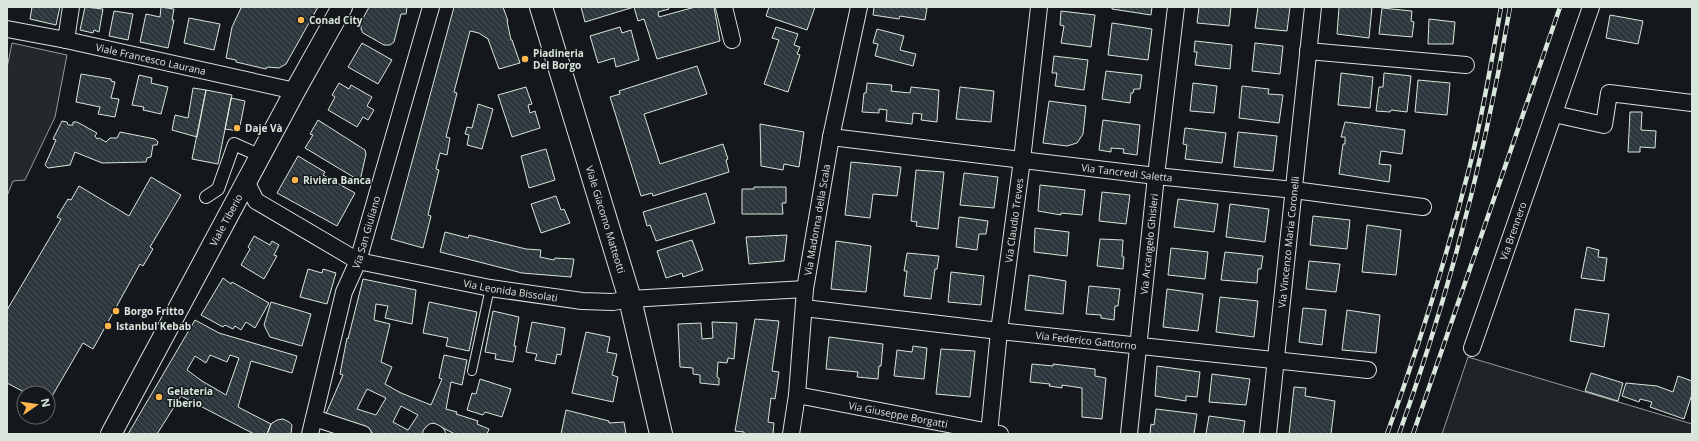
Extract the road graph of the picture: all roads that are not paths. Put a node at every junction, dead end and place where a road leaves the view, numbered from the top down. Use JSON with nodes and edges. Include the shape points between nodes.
{"nodes":[{"id":1,"x":71,"y":7,"type":"edge"},
{"id":2,"x":342,"y":7,"type":"edge"},
{"id":3,"x":431,"y":7,"type":"edge"},
{"id":4,"x":541,"y":7,"type":"edge"},
{"id":5,"x":724,"y":7,"type":"edge"},
{"id":6,"x":858,"y":7,"type":"edge"},
{"id":7,"x":1039,"y":7,"type":"edge"},
{"id":8,"x":1176,"y":7,"type":"edge"},
{"id":9,"x":1313,"y":7,"type":"edge"},
{"id":10,"x":1591,"y":7,"type":"edge"},
{"id":11,"x":7,"y":29,"type":"edge"},
{"id":12,"x":66,"y":40,"type":"junction"},
{"id":13,"x":732,"y":40,"type":"dead end"},
{"id":14,"x":1308,"y":51,"type":"junction"},
{"id":15,"x":1466,"y":65,"type":"dead end"},
{"id":16,"x":295,"y":91,"type":"junction"},
{"id":17,"x":1692,"y":103,"type":"edge"},
{"id":18,"x":1554,"y":114,"type":"junction"},
{"id":19,"x":831,"y":137,"type":"junction"},
{"id":20,"x":254,"y":153,"type":"dead end"},
{"id":21,"x":1022,"y":160,"type":"junction"},
{"id":22,"x":1156,"y":176,"type":"junction"},
{"id":23,"x":246,"y":181,"type":"junction"},
{"id":24,"x":1294,"y":190,"type":"junction"},
{"id":25,"x":206,"y":198,"type":"dead end"},
{"id":26,"x":1423,"y":207,"type":"dead end"},
{"id":27,"x":358,"y":261,"type":"junction"},
{"id":28,"x":490,"y":288,"type":"junction"},
{"id":29,"x":805,"y":289,"type":"junction"},
{"id":30,"x":630,"y":299,"type":"junction"},
{"id":31,"x":804,"y":308,"type":"junction"},
{"id":32,"x":999,"y":331,"type":"junction"},
{"id":33,"x":1138,"y":346,"type":"junction"},
{"id":34,"x":1472,"y":348,"type":"dead end"},
{"id":35,"x":1276,"y":359,"type":"junction"},
{"id":36,"x":1368,"y":370,"type":"dead end"},
{"id":37,"x":472,"y":371,"type":"dead end"},
{"id":38,"x":797,"y":395,"type":"junction"},
{"id":39,"x":314,"y":418,"type":"junction"},
{"id":40,"x":993,"y":433,"type":"edge"},
{"id":41,"x":111,"y":434,"type":"edge"},
{"id":42,"x":310,"y":434,"type":"edge"},
{"id":43,"x":364,"y":434,"type":"edge"},
{"id":44,"x":432,"y":434,"type":"edge"},
{"id":45,"x":437,"y":434,"type":"edge"},
{"id":46,"x":662,"y":434,"type":"edge"},
{"id":47,"x":791,"y":434,"type":"edge"},
{"id":48,"x":1129,"y":434,"type":"edge"},
{"id":49,"x":1268,"y":434,"type":"edge"}],
"edges":[{"from":1,"to":12,"type":"street"},
{"from":2,"to":16,"type":"street","name":"Viale Tiberio"},
{"from":3,"to":27,"type":"street","name":"Via San Giuliano"},
{"from":4,"to":30,"type":"main road","name":"Viale Giacomo Matteotti"},
{"from":5,"to":13,"type":"street"},
{"from":6,"to":19,"type":"street","name":"Via Madonna della Scala"},
{"from":7,"to":21,"type":"street","name":"Via Claudio Treves"},
{"from":8,"to":22,"type":"street","name":"Via Arcangelo Ghisleri"},
{"from":9,"to":14,"type":"street","name":"Via Vincenzo Maria Coronelli"},
{"from":10,"to":18,"type":"street","name":"Via Brennero"},
{"from":11,"to":12,"type":"street","name":"Viale Francesco Laurana"},
{"from":12,"to":16,"type":"street","name":"Viale Francesco Laurana"},
{"from":14,"to":15,"type":"street"},
{"from":14,"to":24,"type":"street","name":"Via Vincenzo Maria Coronelli"},
{"from":16,"to":23,"type":"street","name":"Viale Tiberio"},
{"from":17,"to":18,"type":"street","via":[[1609,93],[1604,125]]},
{"from":18,"to":34,"type":"street","name":"Via Brennero"},
{"from":19,"to":21,"type":"street","name":"Via Tancredi Saletta"},
{"from":19,"to":29,"type":"street","name":"Via Madonna della Scala"},
{"from":20,"to":25,"type":"street","via":[[234,144],[218,189]]},
{"from":21,"to":22,"type":"street","name":"Via Tancredi Saletta"},
{"from":21,"to":32,"type":"street","name":"Via Claudio Treves"},
{"from":22,"to":24,"type":"street","name":"Via Tancredi Saletta"},
{"from":22,"to":33,"type":"street","name":"Via Arcangelo Ghisleri"},
{"from":23,"to":27,"type":"street","name":"Via Leonida Bissolati","via":[[256,201]]},
{"from":23,"to":41,"type":"street","name":"Viale Tiberio"},
{"from":24,"to":26,"type":"street","name":"Via Tancredi Saletta"},
{"from":24,"to":35,"type":"street","name":"Via Vincenzo Maria Coronelli"},
{"from":27,"to":28,"type":"street","name":"Via Leonida Bissolati"},
{"from":27,"to":39,"type":"street","name":"Via San Giuliano","via":[[344,292]]},
{"from":28,"to":30,"type":"street","name":"Via Leonida Bissolati","via":[[582,301],[613,302]]},
{"from":28,"to":37,"type":"lane"},
{"from":29,"to":30,"type":"street","name":"Via Leonida Bissolati"},
{"from":29,"to":31,"type":"street","name":"Via Madonna della Scala"},
{"from":30,"to":46,"type":"main road","name":"Viale Giacomo Matteotti"},
{"from":31,"to":32,"type":"street","name":"Via Federico Gattorno"},
{"from":31,"to":38,"type":"street","name":"Via Madonna della Scala"},
{"from":32,"to":33,"type":"street","name":"Via Federico Gattorno"},
{"from":32,"to":40,"type":"street","name":"Via Claudio Treves"},
{"from":33,"to":35,"type":"street","name":"Via Federico Gattorno"},
{"from":33,"to":48,"type":"street","name":"Via Arcangelo Ghisleri"},
{"from":35,"to":36,"type":"street","name":"Via Federico Gattorno"},
{"from":35,"to":49,"type":"street","name":"Via Vincenzo Maria Coronelli"},
{"from":38,"to":40,"type":"street","name":"Via Giuseppe Borgatti"},
{"from":38,"to":47,"type":"street","name":"Via Madonna della Scala"},
{"from":39,"to":42,"type":"street","name":"Via San Giuliano"},
{"from":39,"to":43,"type":"street"},
{"from":44,"to":45,"type":"street"}]}
